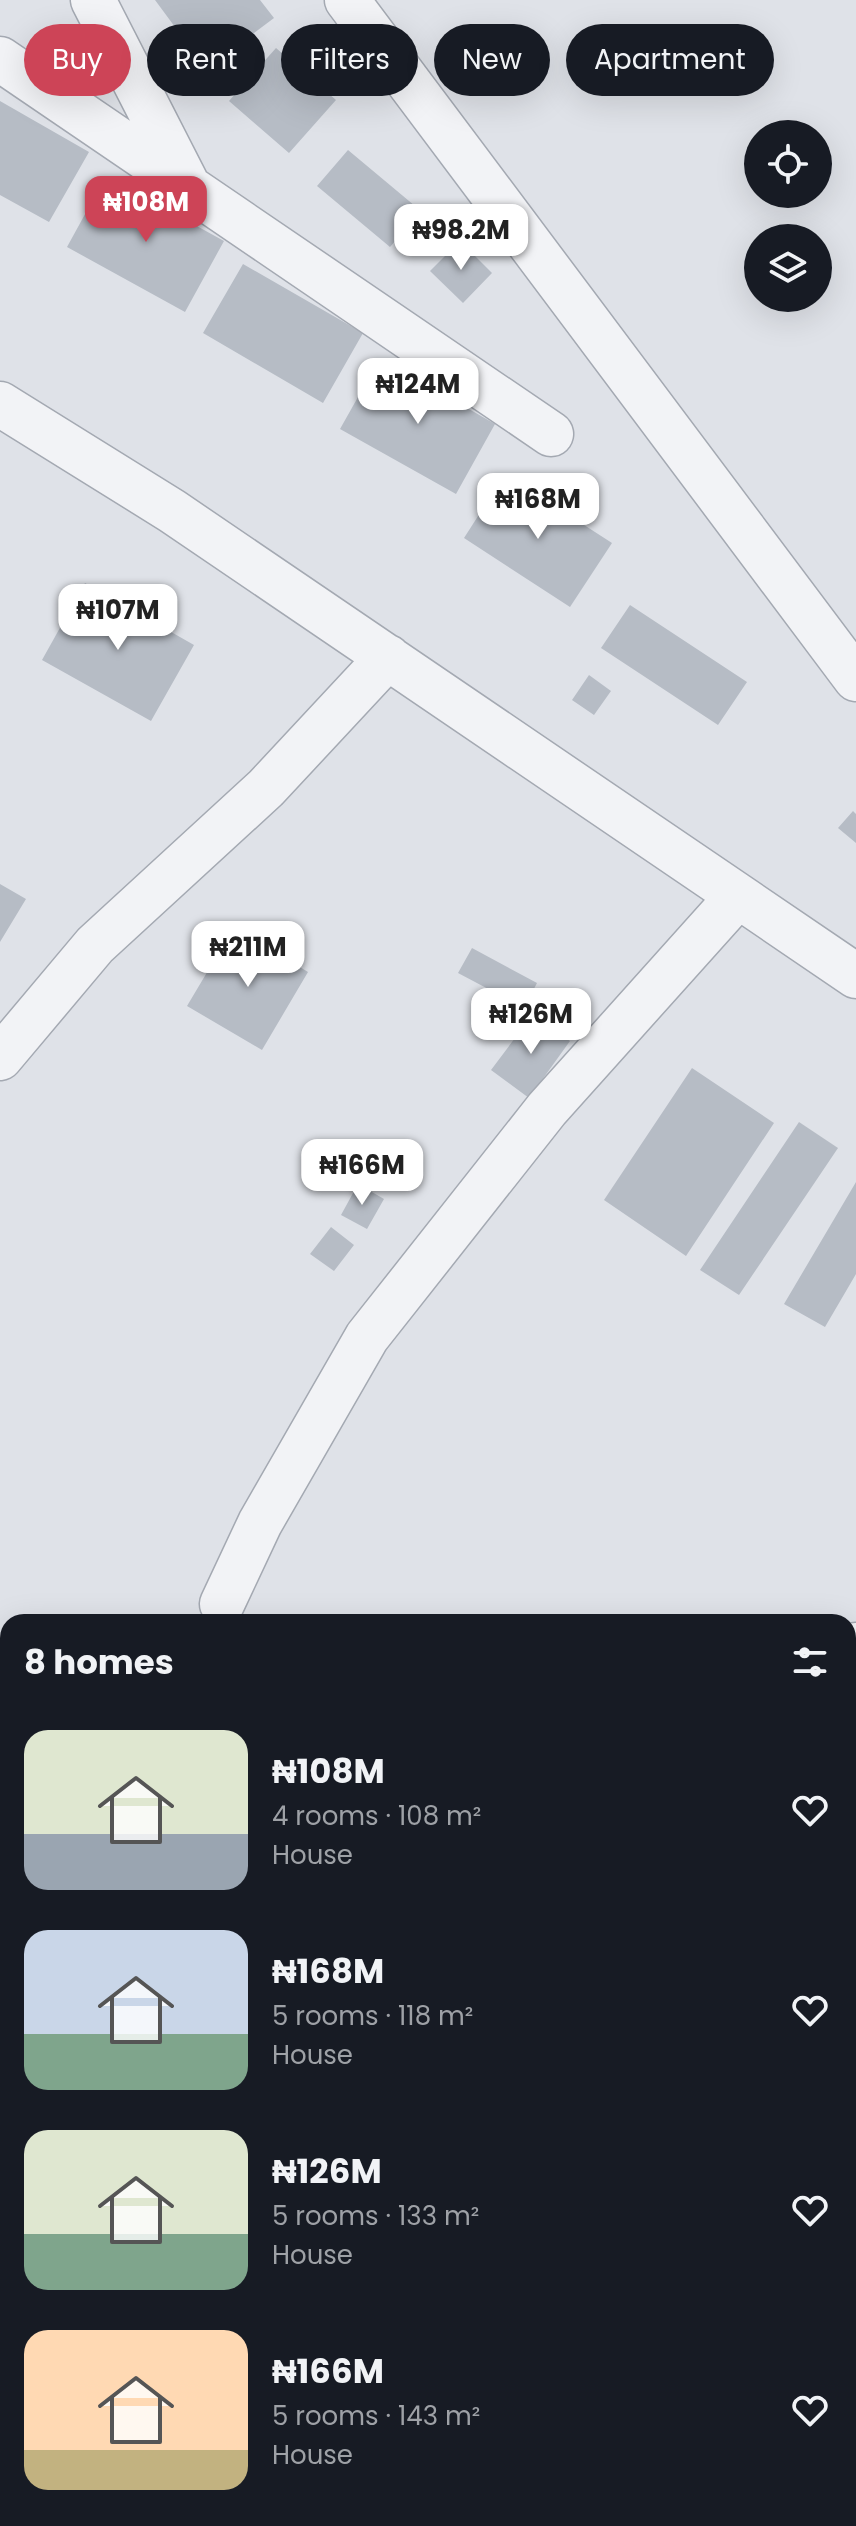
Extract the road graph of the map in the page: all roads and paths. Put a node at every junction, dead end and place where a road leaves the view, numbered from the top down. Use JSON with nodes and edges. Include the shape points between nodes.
{"nodes":[{"id":1,"x":93,"y":0,"type":"edge"},
{"id":2,"x":347,"y":0,"type":"edge"},
{"id":3,"x":0,"y":59,"type":"edge"},
{"id":4,"x":187,"y":185,"type":"junction"},
{"id":5,"x":0,"y":404,"type":"edge"},
{"id":6,"x":551,"y":434,"type":"dead end"},
{"id":7,"x":388,"y":657,"type":"junction"},
{"id":8,"x":856,"y":679,"type":"edge"},
{"id":9,"x":738,"y":896,"type":"junction"},
{"id":10,"x":856,"y":976,"type":"edge"},
{"id":11,"x":0,"y":1058,"type":"edge"},
{"id":12,"x":222,"y":1604,"type":"dead end"}],
"edges":[{"from":1,"to":4,"type":"street"},
{"from":2,"to":8,"type":"street"},
{"from":3,"to":4,"type":"street"},
{"from":4,"to":6,"type":"street"},
{"from":5,"to":7,"type":"street","via":[[172,511]]},
{"from":7,"to":9,"type":"street"},
{"from":7,"to":11,"type":"street","via":[[266,788],[95,945]]},
{"from":9,"to":10,"type":"street"},
{"from":9,"to":12,"type":"street","via":[[547,1109],[367,1337],[260,1523]]}]}
